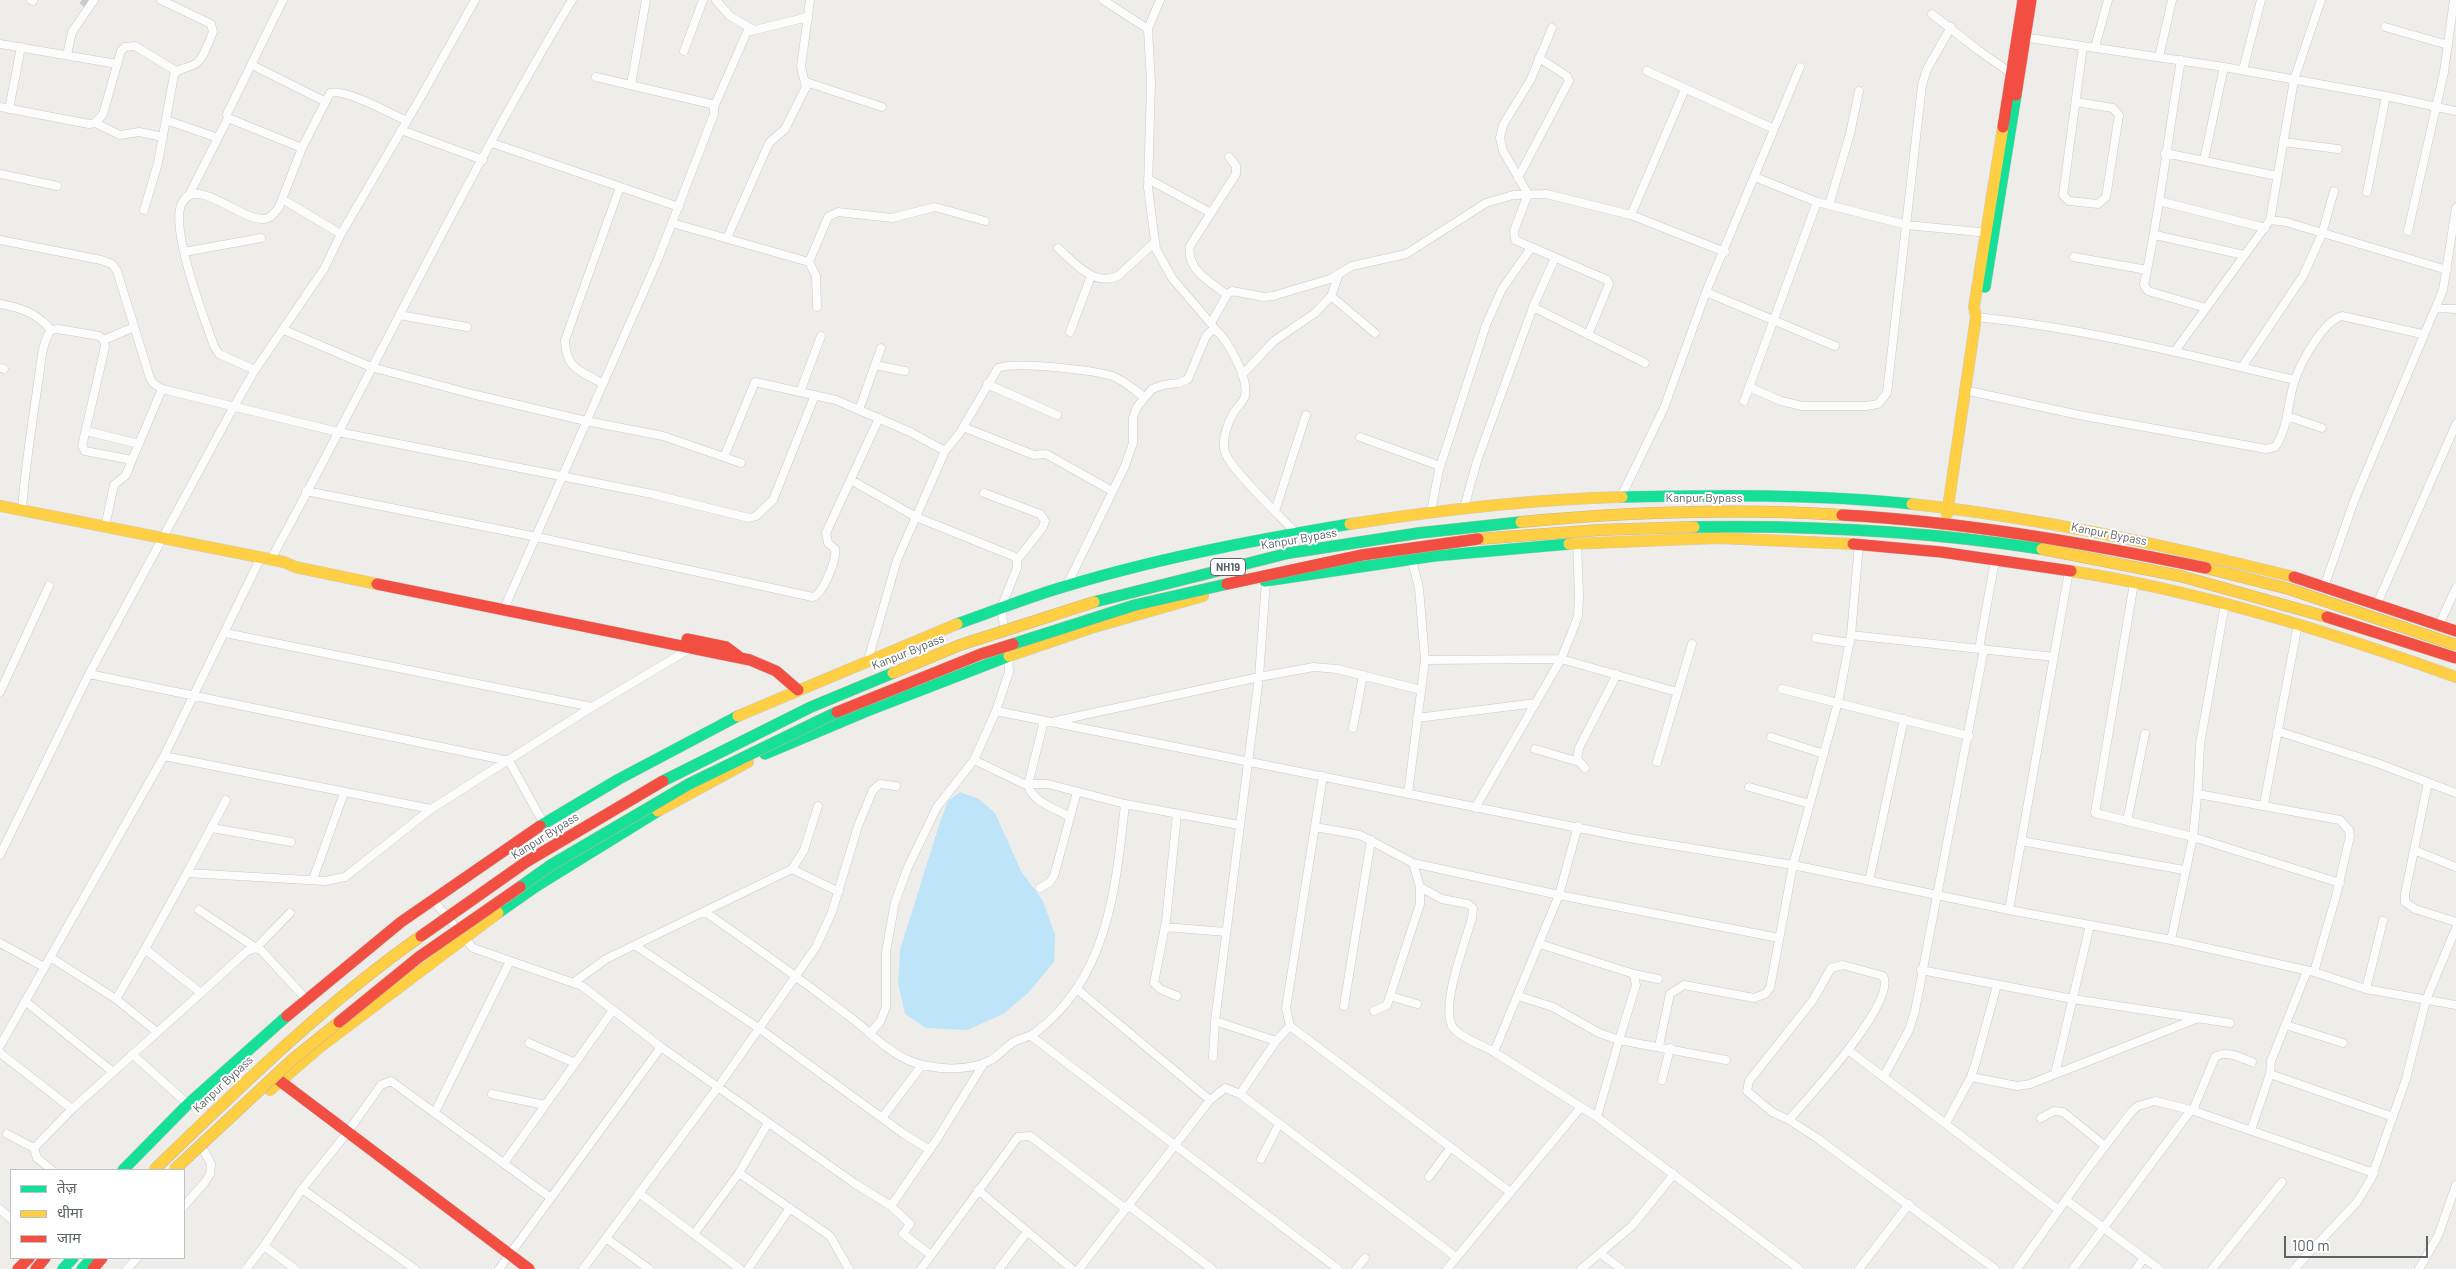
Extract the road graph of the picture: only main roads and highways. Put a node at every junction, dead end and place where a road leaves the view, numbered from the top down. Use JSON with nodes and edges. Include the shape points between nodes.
{"nodes":[{"id":1,"x":2023,"y":0,"type":"edge"},
{"id":2,"x":2031,"y":0,"type":"edge"},
{"id":3,"x":2022,"y":37,"type":"junction"},
{"id":4,"x":1989,"y":233,"type":"junction"},
{"id":5,"x":0,"y":506,"type":"edge"},
{"id":6,"x":1949,"y":508,"type":"junction"},
{"id":7,"x":1937,"y":551,"type":"junction"},
{"id":8,"x":2456,"y":631,"type":"edge"},
{"id":9,"x":2456,"y":645,"type":"edge"},
{"id":10,"x":2456,"y":658,"type":"edge"},
{"id":11,"x":2456,"y":677,"type":"edge"},
{"id":12,"x":798,"y":690,"type":"junction"},
{"id":13,"x":280,"y":1080,"type":"junction"},
{"id":14,"x":124,"y":1169,"type":"edge"},
{"id":15,"x":155,"y":1169,"type":"edge"},
{"id":16,"x":175,"y":1169,"type":"edge"},
{"id":17,"x":185,"y":1169,"type":"edge"},
{"id":18,"x":27,"y":1259,"type":"edge"},
{"id":19,"x":44,"y":1259,"type":"edge"},
{"id":20,"x":72,"y":1259,"type":"edge"},
{"id":21,"x":91,"y":1259,"type":"edge"},
{"id":22,"x":101,"y":1259,"type":"edge"},
{"id":23,"x":18,"y":1269,"type":"edge"},
{"id":24,"x":36,"y":1269,"type":"edge"},
{"id":25,"x":63,"y":1269,"type":"edge"},
{"id":26,"x":82,"y":1269,"type":"edge"},
{"id":27,"x":93,"y":1269,"type":"edge"},
{"id":28,"x":529,"y":1269,"type":"edge"}],
"edges":[{"from":1,"to":3,"type":"main road"},
{"from":2,"to":3,"type":"main road"},
{"from":3,"to":4,"type":"main road"},
{"from":3,"to":4,"type":"main road","via":[[2011,73]]},
{"from":4,"to":6,"type":"main road","via":[[1974,307],[1976,317]]},
{"from":5,"to":12,"type":"main road","via":[[265,560],[294,560],[695,644],[726,646],[738,656],[774,668],[788,677]]},
{"from":6,"to":7,"type":"main road"},
{"from":6,"to":8,"type":"main road","via":[[2083,529],[2193,552],[2324,587]]},
{"from":6,"to":12,"type":"main road","via":[[1862,499],[1721,495],[1575,498],[1431,511],[1296,533],[1149,564],[1066,586],[940,630]]},
{"from":7,"to":11,"type":"main road","via":[[2178,592],[2361,643]]},
{"from":7,"to":13,"type":"main road","via":[[1721,538],[1577,542],[1411,557],[1266,581],[1157,608],[1008,655],[891,699],[760,756],[653,813],[535,887],[463,938]]},
{"from":9,"to":15,"type":"main road","name":"Kanpur Bypass","number":"NH19","bridge":true,"via":[[2258,580],[2181,563],[2046,536],[1868,516],[1685,511],[1564,517],[1368,540],[1202,573],[1048,616],[910,665],[731,745],[623,803],[509,874],[403,949],[266,1063]]},
{"from":10,"to":16,"type":"main road","number":"NH19","bridge":true,"via":[[2336,618],[2150,570],[2016,544],[1905,532],[1796,526],[1662,528],[1519,536],[1419,546],[1222,582],[1062,626],[916,678],[852,704],[711,771],[632,815],[527,879],[375,989],[282,1066]]},
{"from":12,"to":14,"type":"main road","via":[[722,723],[620,779],[544,824],[402,922],[306,999],[188,1104]]},
{"from":13,"to":17,"type":"main road"},
{"from":13,"to":28,"type":"main road"},
{"from":18,"to":23,"type":"main road"},
{"from":19,"to":24,"type":"main road"},
{"from":20,"to":25,"type":"main road"},
{"from":21,"to":26,"type":"main road"},
{"from":22,"to":27,"type":"main road"}]}
